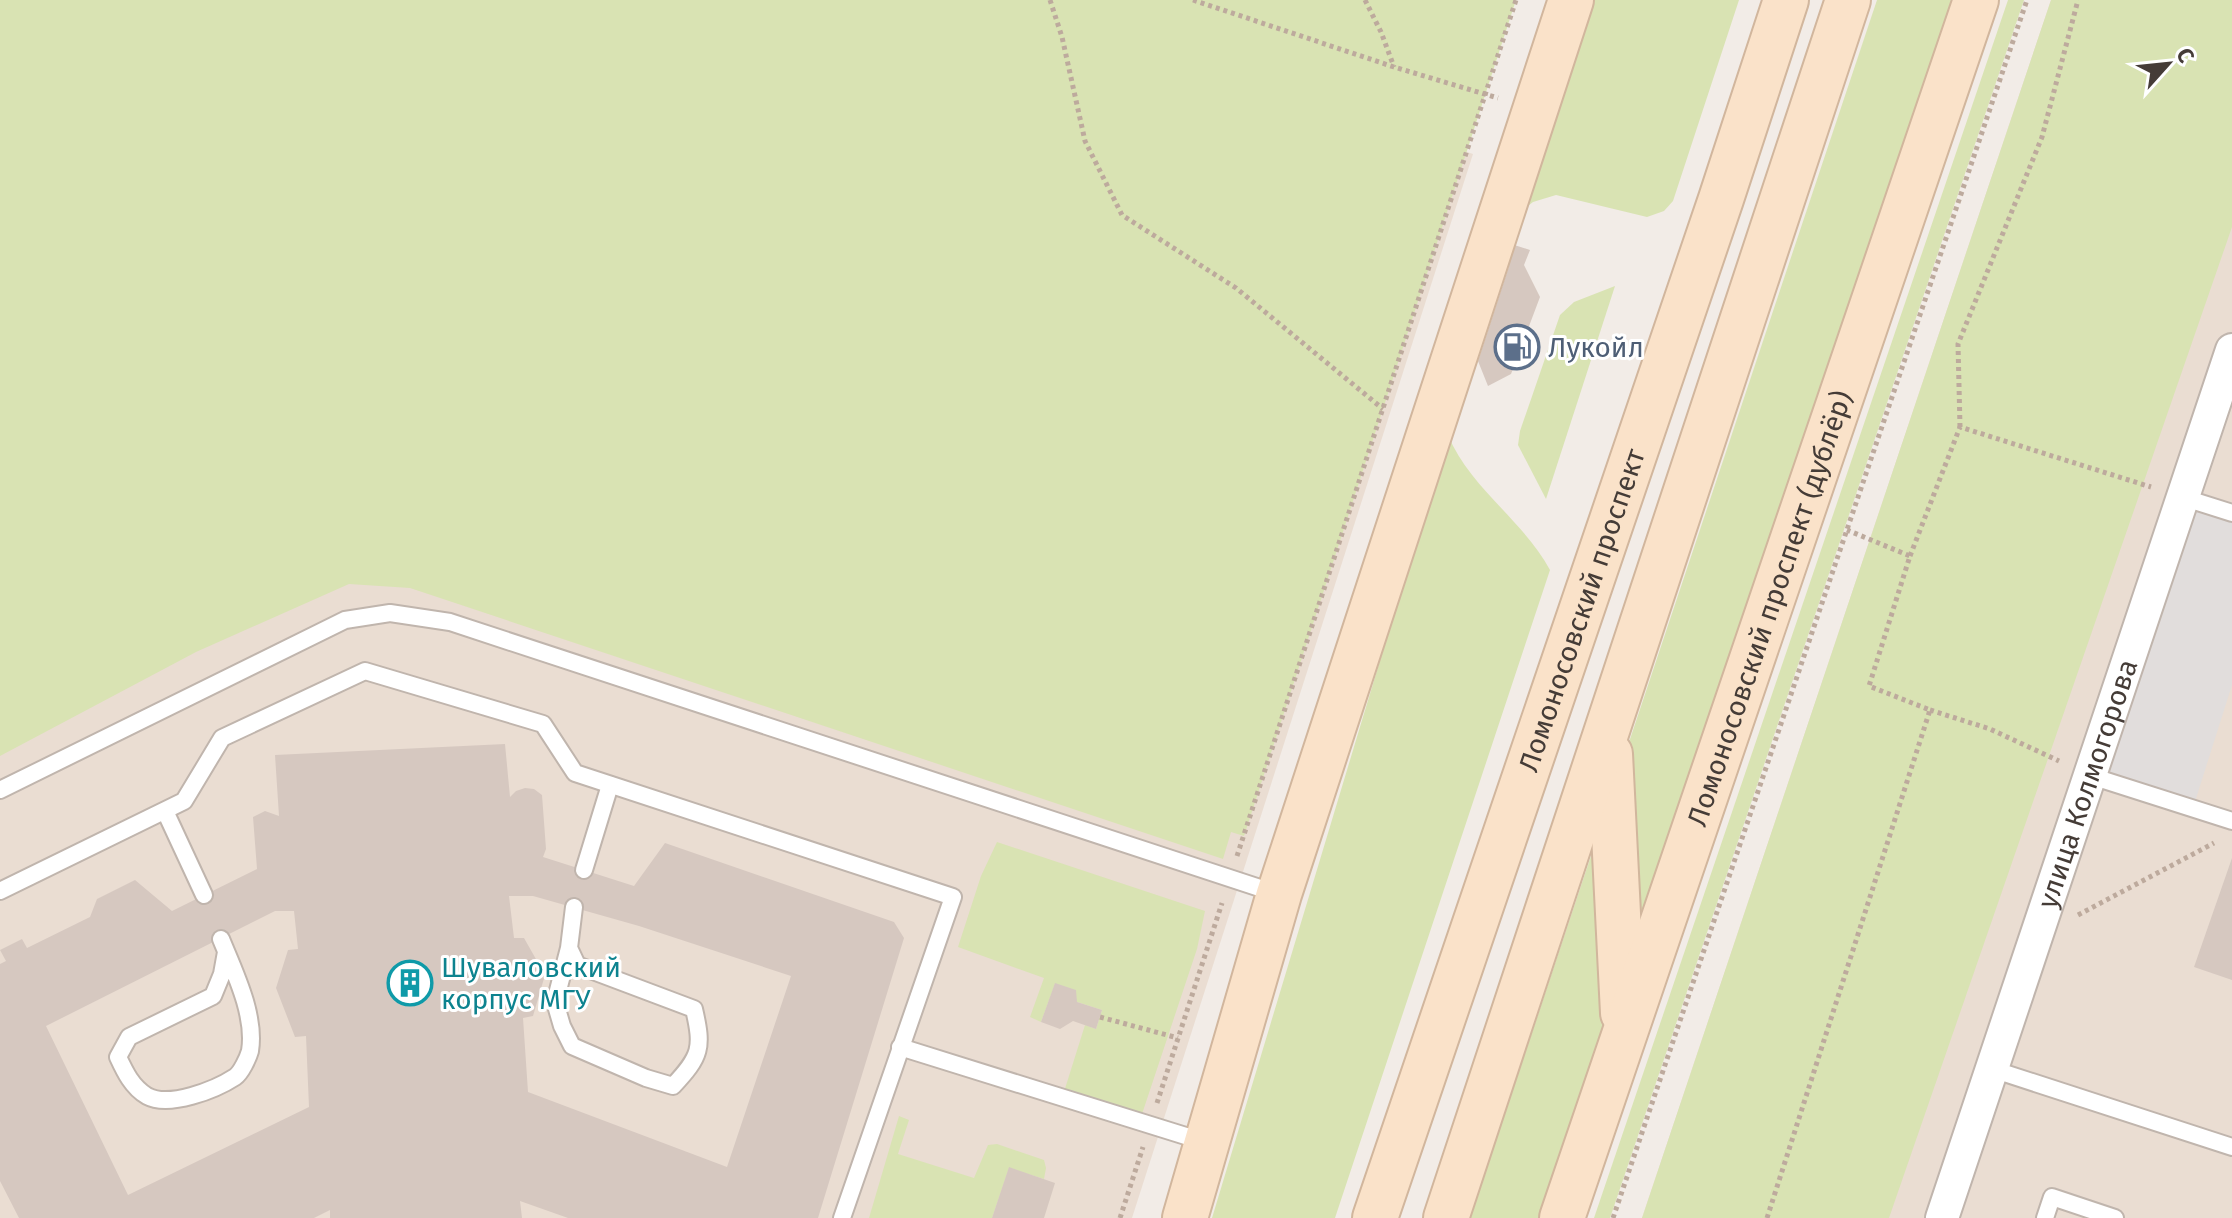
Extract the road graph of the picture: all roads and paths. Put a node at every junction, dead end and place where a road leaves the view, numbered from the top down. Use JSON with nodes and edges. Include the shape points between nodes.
{"nodes":[{"id":1,"x":1050,"y":0,"type":"edge"},
{"id":2,"x":1193,"y":0,"type":"edge"},
{"id":3,"x":1365,"y":0,"type":"edge"},
{"id":4,"x":1516,"y":0,"type":"edge"},
{"id":5,"x":1571,"y":0,"type":"edge"},
{"id":6,"x":1786,"y":0,"type":"edge"},
{"id":7,"x":1848,"y":0,"type":"edge"},
{"id":8,"x":1976,"y":0,"type":"edge"},
{"id":9,"x":2027,"y":0,"type":"edge"},
{"id":10,"x":2078,"y":0,"type":"edge"},
{"id":11,"x":1394,"y":67,"type":"junction"},
{"id":12,"x":1485,"y":94,"type":"junction"},
{"id":13,"x":2232,"y":350,"type":"edge"},
{"id":14,"x":1383,"y":409,"type":"junction"},
{"id":15,"x":1960,"y":427,"type":"junction"},
{"id":16,"x":2185,"y":498,"type":"junction"},
{"id":17,"x":2232,"y":513,"type":"edge"},
{"id":18,"x":1847,"y":530,"type":"junction"},
{"id":19,"x":1910,"y":556,"type":"junction"},
{"id":20,"x":1930,"y":710,"type":"junction"},
{"id":21,"x":1608,"y":728,"type":"junction"},
{"id":22,"x":2091,"y":776,"type":"junction"},
{"id":23,"x":610,"y":785,"type":"junction"},
{"id":24,"x":0,"y":790,"type":"edge"},
{"id":25,"x":165,"y":811,"type":"junction"},
{"id":26,"x":2232,"y":821,"type":"edge"},
{"id":27,"x":2220,"y":840,"type":"dead end"},
{"id":28,"x":584,"y":870,"type":"dead end"},
{"id":29,"x":1230,"y":879,"type":"junction"},
{"id":30,"x":0,"y":891,"type":"edge"},
{"id":31,"x":1279,"y":894,"type":"junction"},
{"id":32,"x":204,"y":895,"type":"dead end"},
{"id":33,"x":574,"y":907,"type":"dead end"},
{"id":34,"x":2067,"y":921,"type":"dead end"},
{"id":35,"x":224,"y":945,"type":"joint"},
{"id":36,"x":569,"y":948,"type":"junction"},
{"id":37,"x":1100,"y":1017,"type":"dead end"},
{"id":38,"x":1624,"y":1035,"type":"junction"},
{"id":39,"x":1178,"y":1038,"type":"junction"},
{"id":40,"x":900,"y":1047,"type":"junction"},
{"id":41,"x":1992,"y":1069,"type":"junction"},
{"id":42,"x":1149,"y":1126,"type":"junction"},
{"id":43,"x":1207,"y":1143,"type":"junction"},
{"id":44,"x":2232,"y":1147,"type":"edge"},
{"id":45,"x":842,"y":1218,"type":"edge"},
{"id":46,"x":1120,"y":1218,"type":"edge"},
{"id":47,"x":1185,"y":1218,"type":"edge"},
{"id":48,"x":1375,"y":1218,"type":"edge"},
{"id":49,"x":1446,"y":1218,"type":"edge"},
{"id":50,"x":1562,"y":1218,"type":"edge"},
{"id":51,"x":1613,"y":1218,"type":"edge"},
{"id":52,"x":1767,"y":1218,"type":"edge"},
{"id":53,"x":1942,"y":1218,"type":"edge"},
{"id":54,"x":2045,"y":1218,"type":"edge"},
{"id":55,"x":2115,"y":1218,"type":"edge"}],
"edges":[{"from":1,"to":14,"type":"path","via":[[1085,141],[1122,215],[1236,288]]},
{"from":2,"to":11,"type":"path"},
{"from":3,"to":11,"type":"path"},
{"from":4,"to":12,"type":"path"},
{"from":5,"to":31,"type":"street"},
{"from":6,"to":48,"type":"street","name":"Ломоносовский проспект"},
{"from":7,"to":21,"type":"street"},
{"from":8,"to":38,"type":"street","name":"Ломоносовский проспект (дублёр)"},
{"from":9,"to":18,"type":"path"},
{"from":10,"to":15,"type":"path","via":[[2042,137],[1958,344]]},
{"from":11,"to":12,"type":"path"},
{"from":12,"to":14,"type":"path"},
{"from":13,"to":16,"type":"street","name":"улица Колмогорова"},
{"from":14,"to":29,"type":"path"},
{"from":15,"to":16,"type":"path"},
{"from":15,"to":19,"type":"path"},
{"from":16,"to":17,"type":"lane"},
{"from":16,"to":22,"type":"street","name":"улица Колмогорова"},
{"from":18,"to":19,"type":"path"},
{"from":18,"to":51,"type":"path"},
{"from":19,"to":20,"type":"path","via":[[1869,686]]},
{"from":20,"to":22,"type":"path","via":[[1990,729]]},
{"from":20,"to":52,"type":"path"},
{"from":21,"to":38,"type":"street"},
{"from":21,"to":49,"type":"street"},
{"from":22,"to":26,"type":"lane"},
{"from":22,"to":41,"type":"street","name":"улица Колмогорова"},
{"from":23,"to":25,"type":"lane","via":[[575,773],[543,724],[365,671],[222,738],[184,801]]},
{"from":23,"to":28,"type":"lane"},
{"from":23,"to":40,"type":"lane","via":[[953,897]]},
{"from":24,"to":29,"type":"lane","via":[[345,620],[390,613],[450,622]]},
{"from":25,"to":30,"type":"lane"},
{"from":25,"to":32,"type":"lane"},
{"from":27,"to":34,"type":"path"},
{"from":29,"to":31,"type":"lane"},
{"from":29,"to":39,"type":"path"},
{"from":31,"to":43,"type":"street"},
{"from":33,"to":36,"type":"lane"},
{"from":35,"to":35,"type":"lane","via":[[247,1008],[250,1052],[237,1076],[184,1099],[149,1097],[129,1079],[118,1057],[129,1037],[213,996],[222,974]]},
{"from":36,"to":36,"type":"lane","via":[[577,965],[694,1009],[700,1037],[694,1064],[673,1086],[572,1046],[555,1002]]},
{"from":37,"to":39,"type":"path"},
{"from":38,"to":50,"type":"street","name":"Ломоносовский проспект (дублёр)"},
{"from":39,"to":42,"type":"path"},
{"from":40,"to":42,"type":"lane"},
{"from":40,"to":45,"type":"lane"},
{"from":41,"to":44,"type":"lane"},
{"from":41,"to":53,"type":"street","name":"улица Колмогорова"},
{"from":42,"to":43,"type":"lane"},
{"from":42,"to":46,"type":"path"},
{"from":43,"to":47,"type":"street"},
{"from":54,"to":55,"type":"lane","via":[[2052,1197]]}]}
